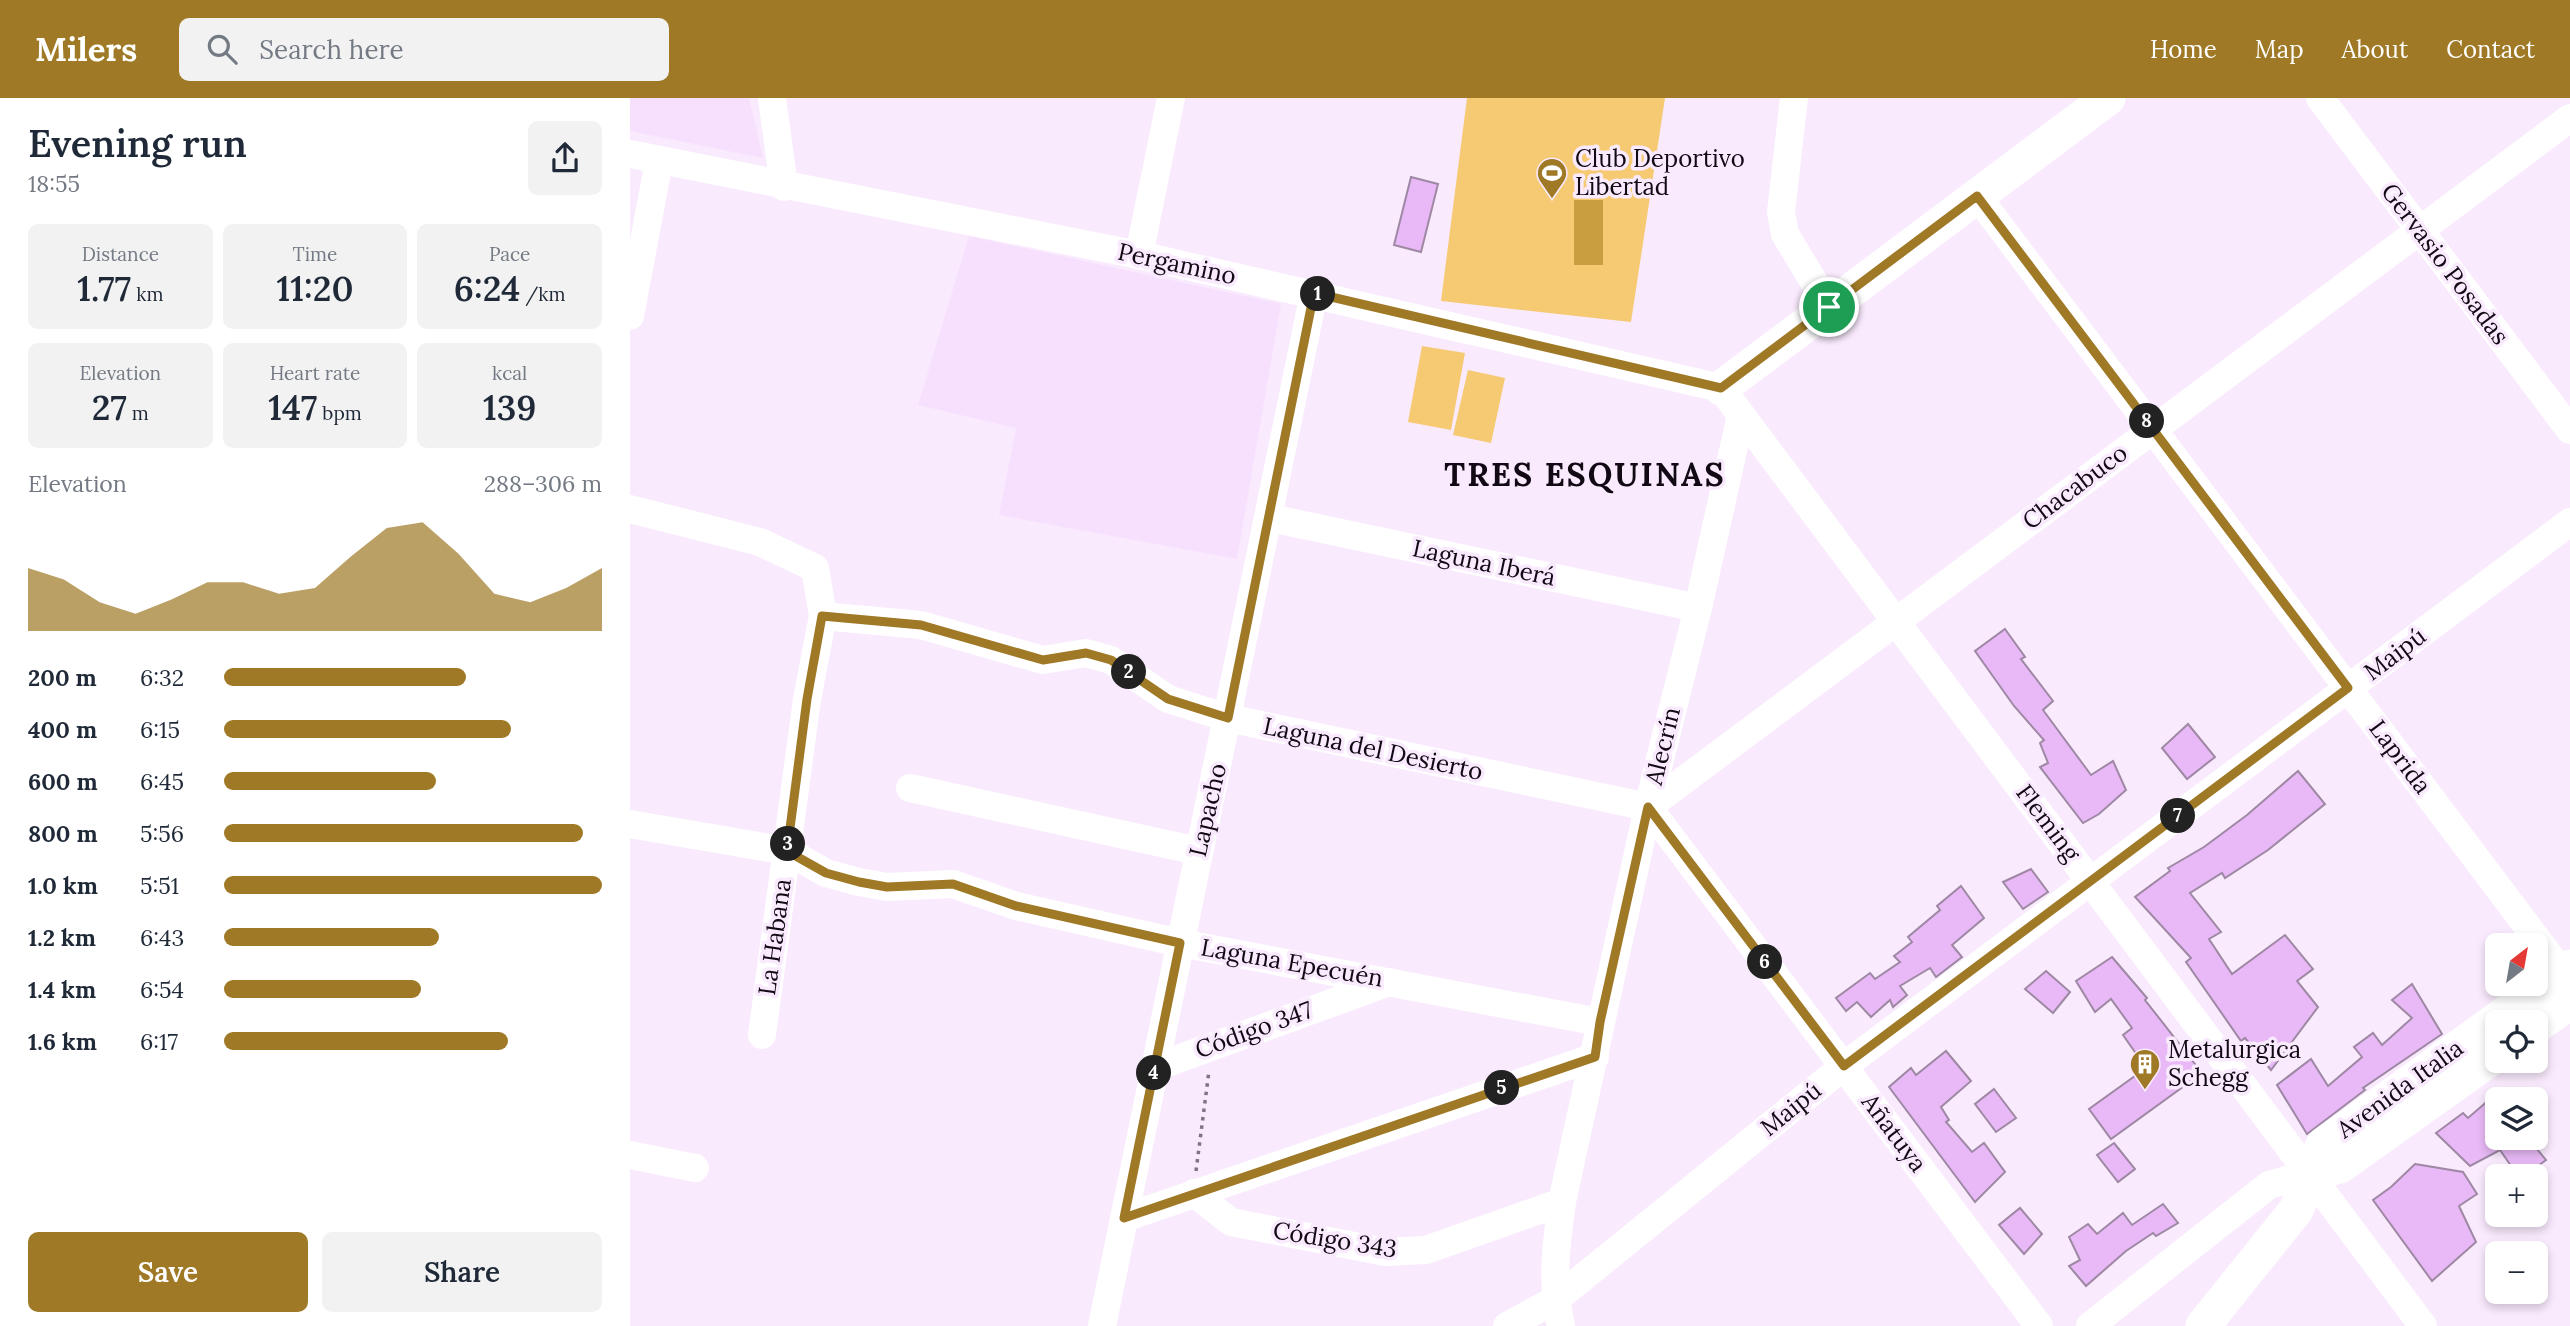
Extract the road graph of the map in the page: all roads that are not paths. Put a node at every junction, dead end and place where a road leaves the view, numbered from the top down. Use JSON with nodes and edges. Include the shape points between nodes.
{"nodes":[{"id":1,"x":772,"y":98,"type":"edge"},
{"id":2,"x":1171,"y":98,"type":"edge"},
{"id":3,"x":1794,"y":98,"type":"edge"},
{"id":4,"x":2108,"y":98,"type":"edge"},
{"id":5,"x":2320,"y":98,"type":"edge"},
{"id":6,"x":2570,"y":118,"type":"edge"},
{"id":7,"x":630,"y":154,"type":"edge"},
{"id":8,"x":659,"y":161,"type":"junction"},
{"id":9,"x":784,"y":187,"type":"junction"},
{"id":10,"x":1977,"y":196,"type":"junction"},
{"id":11,"x":2420,"y":230,"type":"junction"},
{"id":12,"x":1139,"y":255,"type":"junction"},
{"id":13,"x":1314,"y":293,"type":"junction"},
{"id":14,"x":1829,"y":307,"type":"junction"},
{"id":15,"x":630,"y":316,"type":"edge"},
{"id":16,"x":1731,"y":402,"type":"junction"},
{"id":17,"x":2153,"y":429,"type":"junction"},
{"id":18,"x":2570,"y":430,"type":"edge"},
{"id":19,"x":630,"y":509,"type":"edge"},
{"id":20,"x":1270,"y":519,"type":"junction"},
{"id":21,"x":2570,"y":522,"type":"edge"},
{"id":22,"x":1698,"y":608,"type":"junction"},
{"id":23,"x":822,"y":616,"type":"junction"},
{"id":24,"x":1896,"y":621,"type":"junction"},
{"id":25,"x":2348,"y":688,"type":"junction"},
{"id":26,"x":1228,"y":718,"type":"junction"},
{"id":27,"x":911,"y":788,"type":"dead end"},
{"id":28,"x":1648,"y":807,"type":"junction"},
{"id":29,"x":630,"y":824,"type":"edge"},
{"id":30,"x":787,"y":851,"type":"junction"},
{"id":31,"x":1198,"y":851,"type":"junction"},
{"id":32,"x":2092,"y":881,"type":"junction"},
{"id":33,"x":1180,"y":943,"type":"junction"},
{"id":34,"x":1392,"y":981,"type":"junction"},
{"id":35,"x":2568,"y":981,"type":"edge"},
{"id":36,"x":2547,"y":1010,"type":"edge"},
{"id":37,"x":1600,"y":1022,"type":"junction"},
{"id":38,"x":762,"y":1035,"type":"dead end"},
{"id":39,"x":1595,"y":1057,"type":"junction"},
{"id":40,"x":2485,"y":1063,"type":"edge"},
{"id":41,"x":1844,"y":1066,"type":"junction"},
{"id":42,"x":1156,"y":1067,"type":"junction"},
{"id":43,"x":630,"y":1155,"type":"edge"},
{"id":44,"x":695,"y":1168,"type":"dead end"},
{"id":45,"x":2311,"y":1173,"type":"junction"},
{"id":46,"x":1194,"y":1193,"type":"junction"},
{"id":47,"x":1562,"y":1202,"type":"junction"},
{"id":48,"x":1124,"y":1218,"type":"junction"},
{"id":49,"x":1558,"y":1313,"type":"edge"},
{"id":50,"x":1102,"y":1326,"type":"edge"},
{"id":51,"x":1507,"y":1326,"type":"edge"},
{"id":52,"x":2039,"y":1326,"type":"edge"},
{"id":53,"x":2090,"y":1326,"type":"edge"},
{"id":54,"x":2203,"y":1326,"type":"edge"},
{"id":55,"x":2423,"y":1326,"type":"edge"}],
"edges":[{"from":1,"to":9,"type":"street"},
{"from":2,"to":12,"type":"street"},
{"from":3,"to":14,"type":"street","via":[[1781,212],[1785,234]]},
{"from":4,"to":10,"type":"main road"},
{"from":5,"to":11,"type":"street","name":"Gervasio Posadas"},
{"from":6,"to":11,"type":"street","name":"Chacabuco"},
{"from":7,"to":8,"type":"street","name":"Pergamino"},
{"from":8,"to":9,"type":"street","name":"Pergamino"},
{"from":8,"to":15,"type":"street"},
{"from":9,"to":12,"type":"street","name":"Pergamino"},
{"from":10,"to":14,"type":"main road"},
{"from":10,"to":17,"type":"street","name":"Laprida"},
{"from":11,"to":17,"type":"street","name":"Chacabuco"},
{"from":11,"to":18,"type":"street","name":"Gervasio Posadas"},
{"from":12,"to":13,"type":"street","name":"Pergamino"},
{"from":13,"to":16,"type":"street","name":"Pergamino"},
{"from":13,"to":20,"type":"street","name":"Lapacho"},
{"from":14,"to":16,"type":"main road"},
{"from":16,"to":22,"type":"street","name":"Alecrín"},
{"from":16,"to":24,"type":"street","name":"Fleming"},
{"from":17,"to":24,"type":"street","name":"Chacabuco"},
{"from":17,"to":25,"type":"street","name":"Laprida"},
{"from":19,"to":23,"type":"street","name":"La Habana","via":[[760,542],[815,568]]},
{"from":20,"to":22,"type":"street","name":"Laguna Iberá"},
{"from":20,"to":26,"type":"street","name":"Lapacho"},
{"from":21,"to":25,"type":"street","name":"Maipú"},
{"from":22,"to":28,"type":"street","name":"Alecrín"},
{"from":23,"to":26,"type":"street","name":"Laguna del Desierto","via":[[921,625],[1043,660],[1086,653],[1111,660],[1168,699]]},
{"from":23,"to":30,"type":"street","name":"La Habana"},
{"from":24,"to":28,"type":"street","name":"Chacabuco"},
{"from":24,"to":32,"type":"street","name":"Fleming"},
{"from":25,"to":32,"type":"street","name":"Maipú"},
{"from":25,"to":35,"type":"street","name":"Laprida"},
{"from":26,"to":28,"type":"street","name":"Laguna del Desierto"},
{"from":26,"to":31,"type":"street","name":"Lapacho"},
{"from":27,"to":31,"type":"street"},
{"from":28,"to":37,"type":"street","name":"Alecrín"},
{"from":28,"to":41,"type":"street","name":"Añatuya"},
{"from":29,"to":30,"type":"street","name":"Laguna Epecuén"},
{"from":30,"to":33,"type":"street","name":"Laguna Epecuén","via":[[826,873],[859,882],[887,887],[953,884],[1016,906]]},
{"from":30,"to":38,"type":"street","name":"La Habana"},
{"from":31,"to":33,"type":"street","name":"Lapacho"},
{"from":32,"to":41,"type":"street","name":"Maipú"},
{"from":32,"to":45,"type":"street","name":"Fleming"},
{"from":33,"to":34,"type":"street","name":"Laguna Epecuén"},
{"from":33,"to":42,"type":"street","name":"Lapacho"},
{"from":34,"to":37,"type":"street","name":"Laguna Epecuén"},
{"from":34,"to":42,"type":"street","name":"Código 347"},
{"from":35,"to":36,"type":"main road"},
{"from":35,"to":45,"type":"main road","name":"Avenida Italia","via":[[2323,1145]]},
{"from":37,"to":39,"type":"street","name":"Alecrín"},
{"from":39,"to":46,"type":"street"},
{"from":39,"to":47,"type":"street","name":"Alecrín"},
{"from":40,"to":45,"type":"main road","name":"Avenida Italia","via":[[2340,1166]]},
{"from":41,"to":49,"type":"street","name":"Maipú"},
{"from":41,"to":52,"type":"street","name":"Añatuya"},
{"from":42,"to":48,"type":"street","name":"Lapacho"},
{"from":43,"to":44,"type":"street"},
{"from":45,"to":53,"type":"street","name":"Avenida Italia","via":[[2269,1185]]},
{"from":45,"to":54,"type":"main road","name":"Avenida Italia","via":[[2296,1210]]},
{"from":45,"to":55,"type":"street","name":"Fleming"},
{"from":46,"to":47,"type":"street","name":"Código 343","via":[[1231,1222],[1385,1252],[1426,1250]]},
{"from":46,"to":48,"type":"street"},
{"from":47,"to":49,"type":"street","name":"Alecrín","via":[[1554,1258]]},
{"from":48,"to":50,"type":"street","name":"Lapacho"},
{"from":49,"to":51,"type":"street","name":"Maipú"}]}
